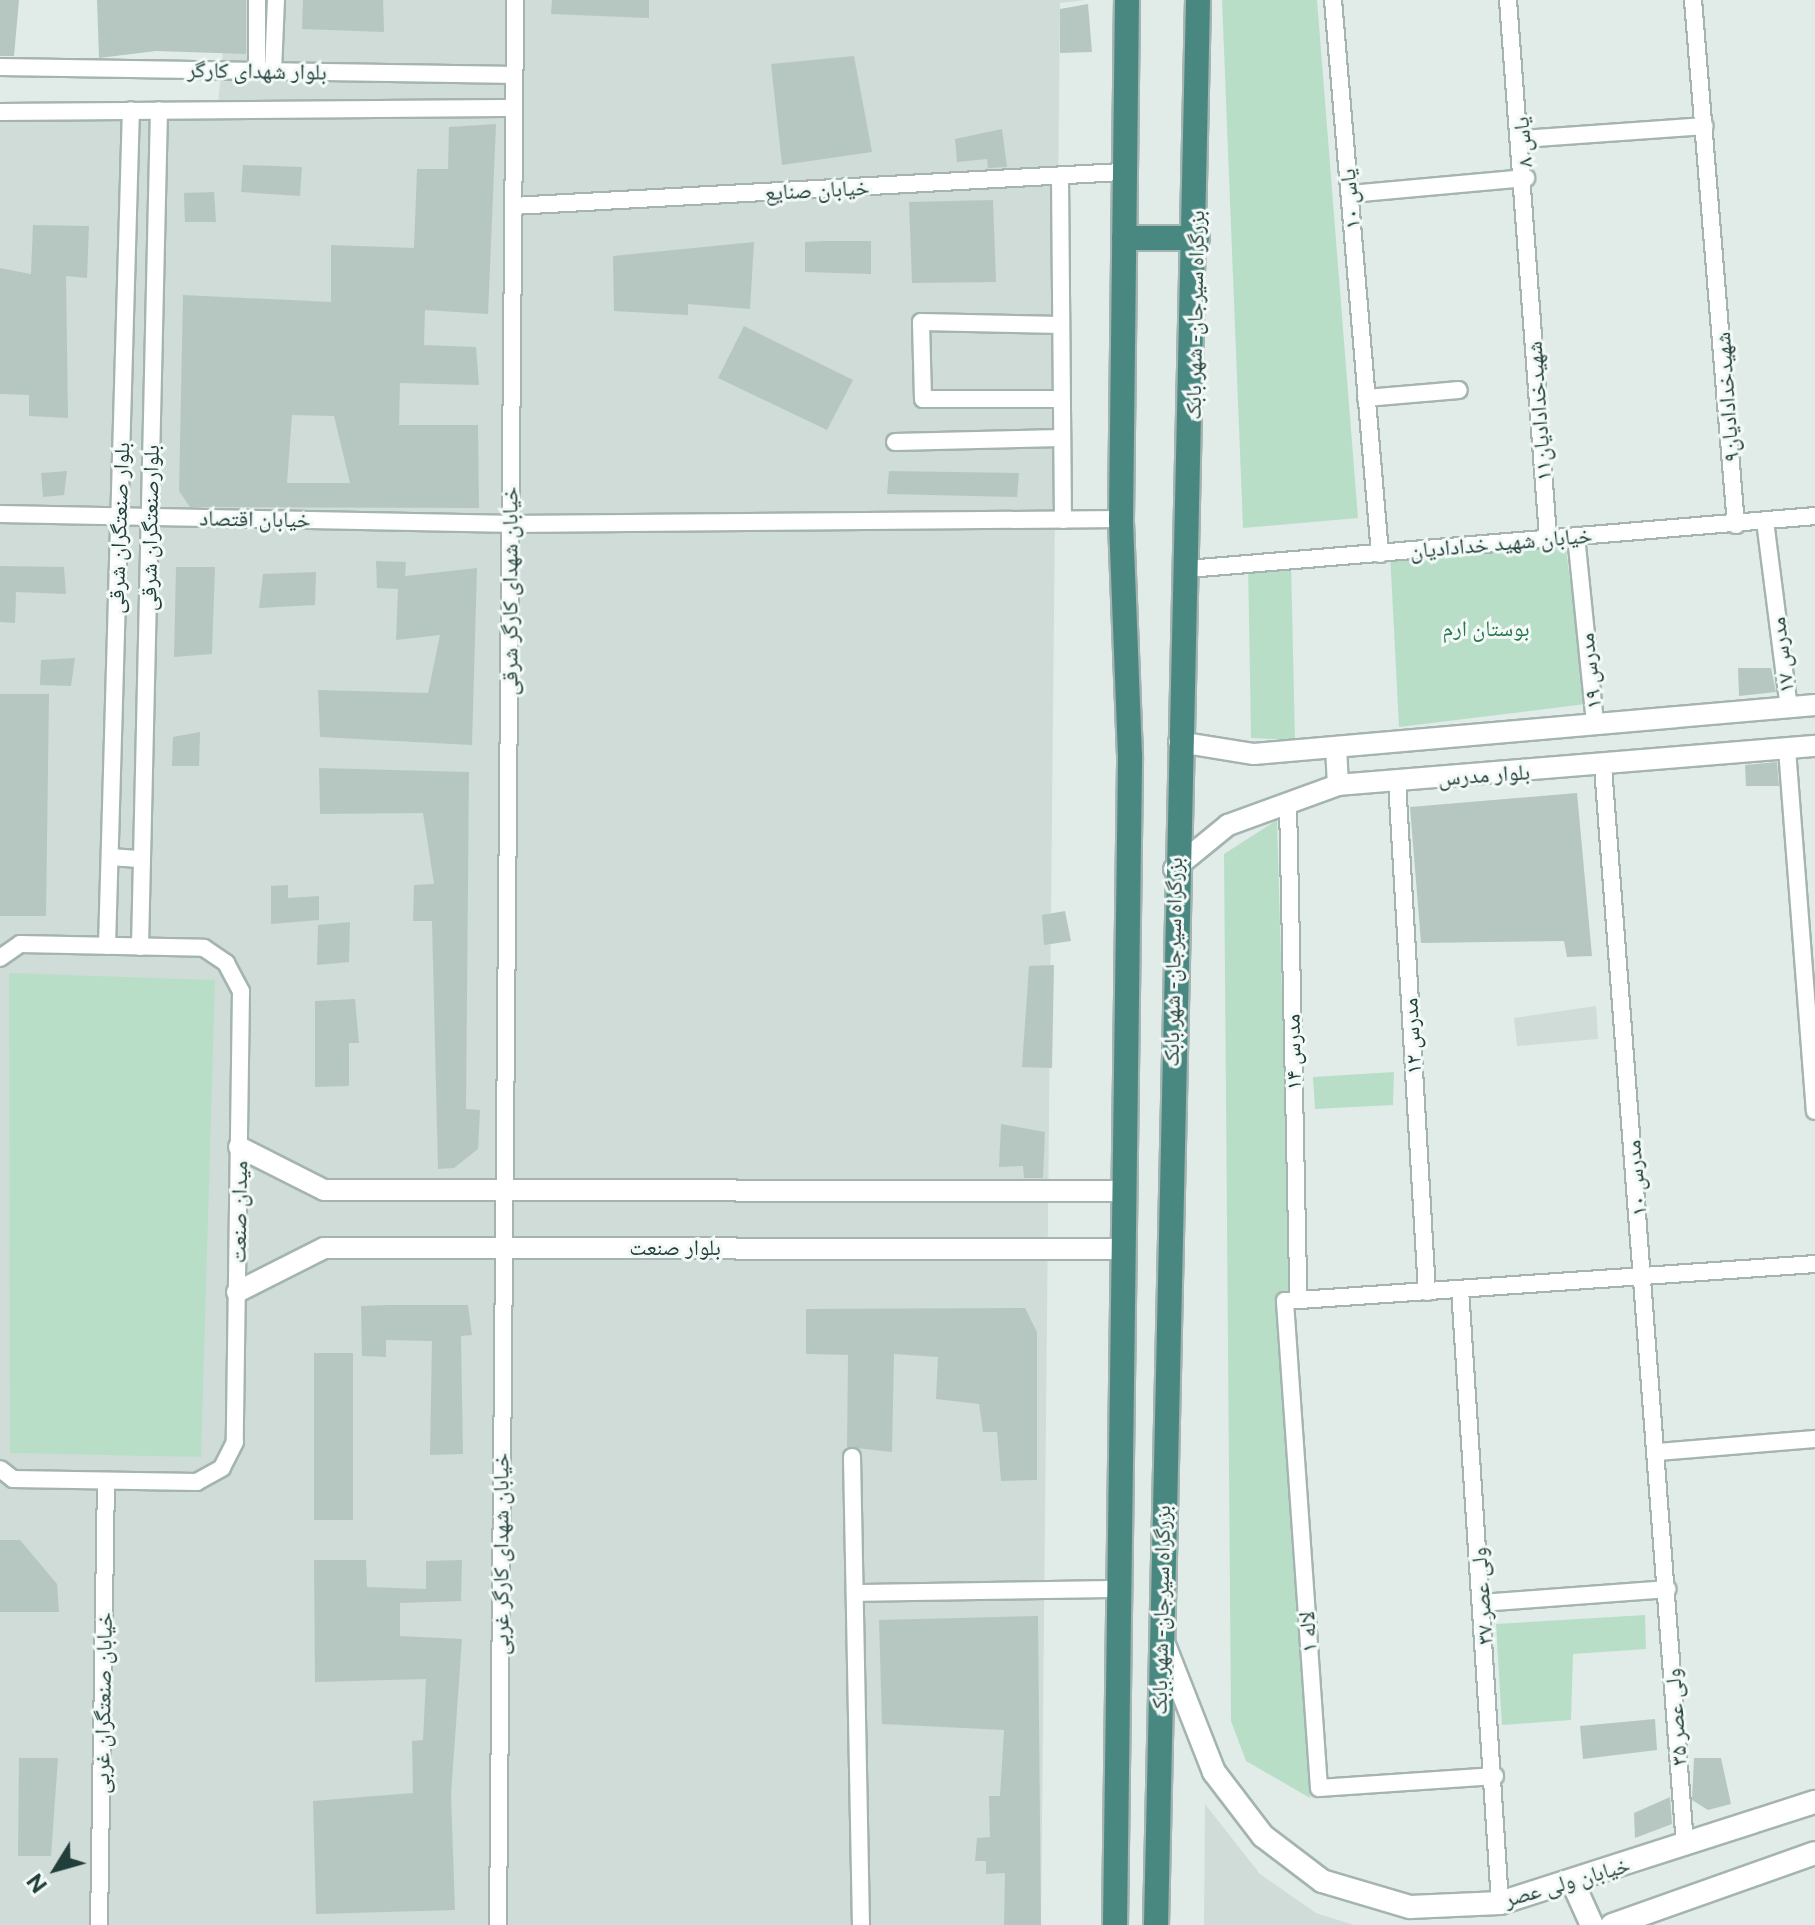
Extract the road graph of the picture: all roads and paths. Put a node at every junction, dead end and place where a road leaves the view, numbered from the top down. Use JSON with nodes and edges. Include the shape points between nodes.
{"nodes":[{"id":1,"x":257,"y":0,"type":"edge"},
{"id":2,"x":276,"y":0,"type":"edge"},
{"id":3,"x":515,"y":0,"type":"edge"},
{"id":4,"x":1127,"y":0,"type":"edge"},
{"id":5,"x":1198,"y":0,"type":"edge"},
{"id":6,"x":1333,"y":0,"type":"edge"},
{"id":7,"x":1508,"y":0,"type":"edge"},
{"id":8,"x":1693,"y":0,"type":"edge"},
{"id":9,"x":0,"y":67,"type":"edge"},
{"id":10,"x":265,"y":71,"type":"junction"},
{"id":11,"x":514,"y":75,"type":"junction"},
{"id":12,"x":514,"y":108,"type":"junction"},
{"id":13,"x":131,"y":110,"type":"junction"},
{"id":14,"x":159,"y":110,"type":"junction"},
{"id":15,"x":0,"y":112,"type":"edge"},
{"id":16,"x":1705,"y":126,"type":"junction"},
{"id":17,"x":1523,"y":139,"type":"junction"},
{"id":18,"x":1121,"y":172,"type":"junction"},
{"id":19,"x":1060,"y":178,"type":"junction"},
{"id":20,"x":1526,"y":178,"type":"junction"},
{"id":21,"x":1350,"y":194,"type":"junction"},
{"id":22,"x":513,"y":206,"type":"junction"},
{"id":23,"x":1124,"y":238,"type":"junction"},
{"id":24,"x":1197,"y":238,"type":"junction"},
{"id":25,"x":1529,"y":285,"type":"joint"},
{"id":26,"x":1061,"y":325,"type":"junction"},
{"id":27,"x":1459,"y":390,"type":"dead end"},
{"id":28,"x":1366,"y":398,"type":"junction"},
{"id":29,"x":1060,"y":399,"type":"junction"},
{"id":30,"x":1060,"y":438,"type":"junction"},
{"id":31,"x":895,"y":442,"type":"dead end"},
{"id":32,"x":0,"y":514,"type":"edge"},
{"id":33,"x":119,"y":516,"type":"junction"},
{"id":34,"x":1815,"y":516,"type":"edge"},
{"id":35,"x":150,"y":517,"type":"junction"},
{"id":36,"x":1121,"y":519,"type":"junction"},
{"id":37,"x":1063,"y":520,"type":"junction"},
{"id":38,"x":1765,"y":521,"type":"junction"},
{"id":39,"x":510,"y":524,"type":"junction"},
{"id":40,"x":1736,"y":525,"type":"junction"},
{"id":41,"x":1576,"y":536,"type":"junction"},
{"id":42,"x":1548,"y":537,"type":"junction"},
{"id":43,"x":1380,"y":554,"type":"junction"},
{"id":44,"x":1188,"y":569,"type":"junction"},
{"id":45,"x":1815,"y":705,"type":"edge"},
{"id":46,"x":1789,"y":708,"type":"junction"},
{"id":47,"x":1595,"y":723,"type":"junction"},
{"id":48,"x":1179,"y":742,"type":"junction"},
{"id":49,"x":1815,"y":746,"type":"edge"},
{"id":50,"x":1336,"y":747,"type":"junction"},
{"id":51,"x":1787,"y":749,"type":"junction"},
{"id":52,"x":1603,"y":767,"type":"junction"},
{"id":53,"x":1397,"y":781,"type":"junction"},
{"id":54,"x":1338,"y":785,"type":"junction"},
{"id":55,"x":1288,"y":803,"type":"junction"},
{"id":56,"x":110,"y":857,"type":"junction"},
{"id":57,"x":142,"y":859,"type":"junction"},
{"id":58,"x":1174,"y":869,"type":"junction"},
{"id":59,"x":107,"y":946,"type":"junction"},
{"id":60,"x":140,"y":947,"type":"junction"},
{"id":61,"x":0,"y":958,"type":"edge"},
{"id":62,"x":1812,"y":1031,"type":"edge"},
{"id":63,"x":1815,"y":1111,"type":"edge"},
{"id":64,"x":239,"y":1147,"type":"junction"},
{"id":65,"x":505,"y":1187,"type":"junction"},
{"id":66,"x":1124,"y":1191,"type":"junction"},
{"id":67,"x":504,"y":1248,"type":"junction"},
{"id":68,"x":1124,"y":1249,"type":"junction"},
{"id":69,"x":1815,"y":1264,"type":"edge"},
{"id":70,"x":1644,"y":1276,"type":"junction"},
{"id":71,"x":1460,"y":1289,"type":"junction"},
{"id":72,"x":237,"y":1292,"type":"junction"},
{"id":73,"x":1427,"y":1292,"type":"junction"},
{"id":74,"x":1291,"y":1301,"type":"junction"},
{"id":75,"x":1815,"y":1439,"type":"edge"},
{"id":76,"x":1657,"y":1452,"type":"junction"},
{"id":77,"x":852,"y":1457,"type":"dead end"},
{"id":78,"x":0,"y":1469,"type":"edge"},
{"id":79,"x":106,"y":1481,"type":"junction"},
{"id":80,"x":1119,"y":1589,"type":"junction"},
{"id":81,"x":1667,"y":1589,"type":"junction"},
{"id":82,"x":855,"y":1593,"type":"junction"},
{"id":83,"x":1482,"y":1603,"type":"junction"},
{"id":84,"x":1161,"y":1639,"type":"junction"},
{"id":85,"x":1495,"y":1776,"type":"junction"},
{"id":86,"x":1815,"y":1802,"type":"edge"},
{"id":87,"x":1685,"y":1846,"type":"junction"},
{"id":88,"x":1815,"y":1853,"type":"edge"},
{"id":89,"x":1573,"y":1883,"type":"junction"},
{"id":90,"x":1500,"y":1903,"type":"junction"},
{"id":91,"x":99,"y":1925,"type":"edge"},
{"id":92,"x":498,"y":1925,"type":"edge"},
{"id":93,"x":861,"y":1925,"type":"edge"},
{"id":94,"x":1115,"y":1925,"type":"edge"},
{"id":95,"x":1156,"y":1925,"type":"edge"},
{"id":96,"x":1592,"y":1925,"type":"edge"},
{"id":97,"x":1612,"y":1925,"type":"edge"}],
"edges":[{"from":1,"to":10,"type":"street"},
{"from":2,"to":10,"type":"street"},
{"from":3,"to":11,"type":"street","name":"خیابان شهدای کارگر شرقی"},
{"from":4,"to":18,"type":"highway","name":"بزرگراه سیرجان - شهر بابک"},
{"from":5,"to":24,"type":"highway","name":"بزرگراه سیرجان - شهر بابک"},
{"from":6,"to":21,"type":"street","name":"یاس ۱۰"},
{"from":7,"to":17,"type":"street","name":"یاس ۸"},
{"from":8,"to":16,"type":"street","name":"شهیدخدادادیان۹"},
{"from":9,"to":10,"type":"street","name":"بلوار شهدای کارگر"},
{"from":10,"to":11,"type":"street","name":"بلوار شهدای کارگر"},
{"from":11,"to":12,"type":"street","name":"خیابان شهدای کارگر شرقی"},
{"from":12,"to":14,"type":"street","name":"بلوار شهدای کارگر"},
{"from":12,"to":22,"type":"street","name":"خیابان شهدای کارگر شرقی"},
{"from":13,"to":14,"type":"street","name":"بلوار شهدای کارگر"},
{"from":13,"to":15,"type":"street","name":"بلوار شهدای کارگر"},
{"from":13,"to":33,"type":"street","name":"بلوار صنعتگران شرقی"},
{"from":14,"to":35,"type":"street","name":"بلوارصنعتگران شرقی"},
{"from":16,"to":17,"type":"street"},
{"from":16,"to":40,"type":"street","name":"شهیدخدادادیان۹"},
{"from":17,"to":20,"type":"street","name":"یاس ۸"},
{"from":18,"to":19,"type":"street","name":"خیابان صنایع"},
{"from":18,"to":23,"type":"highway","name":"بزرگراه سیرجان - شهر بابک"},
{"from":19,"to":22,"type":"street","name":"خیابان صنایع"},
{"from":19,"to":26,"type":"street"},
{"from":20,"to":21,"type":"street"},
{"from":20,"to":25,"type":"street","name":"یاس ۸"},
{"from":21,"to":28,"type":"street","name":"یاس ۱۰"},
{"from":22,"to":39,"type":"street","name":"خیابان شهدای کارگر شرقی"},
{"from":23,"to":24,"type":"highway"},
{"from":23,"to":36,"type":"highway","name":"بزرگراه سیرجان - شهر بابک"},
{"from":24,"to":44,"type":"highway","name":"بزرگراه سیرجان - شهر بابک"},
{"from":25,"to":42,"type":"street","name":"شهیدخدادادیان۱۱"},
{"from":26,"to":29,"type":"street"},
{"from":26,"to":29,"type":"street","via":[[921,322],[923,399]]},
{"from":27,"to":28,"type":"street"},
{"from":28,"to":43,"type":"street","name":"یاس ۱۰"},
{"from":29,"to":30,"type":"street"},
{"from":30,"to":31,"type":"street"},
{"from":30,"to":37,"type":"street"},
{"from":32,"to":33,"type":"street","name":"خیابان اقتصاد"},
{"from":33,"to":35,"type":"street","name":"خیابان اقتصاد"},
{"from":33,"to":56,"type":"street","name":"بلوار صنعتگران شرقی"},
{"from":34,"to":38,"type":"street","name":"خیابان شهید خدادادیان"},
{"from":35,"to":39,"type":"street","name":"خیابان اقتصاد"},
{"from":35,"to":57,"type":"street","name":"بلوارصنعتگران شرقی"},
{"from":36,"to":37,"type":"street","name":"خیابان اقتصاد"},
{"from":36,"to":66,"type":"highway","name":"بزرگراه سیرجان - شهر بابک","via":[[1130,756]]},
{"from":37,"to":39,"type":"street","name":"خیابان اقتصاد"},
{"from":38,"to":40,"type":"street","name":"خیابان شهید خدادادیان"},
{"from":38,"to":46,"type":"street","name":"مدرس ۱۷"},
{"from":39,"to":65,"type":"street","name":"خیابان شهدای کارگر شرقی"},
{"from":40,"to":41,"type":"street","name":"خیابان شهید خدادادیان"},
{"from":41,"to":42,"type":"street","name":"خیابان شهید خدادادیان"},
{"from":41,"to":47,"type":"street","name":"مدرس ۱۹"},
{"from":42,"to":43,"type":"street","name":"خیابان شهید خدادادیان"},
{"from":43,"to":44,"type":"street","name":"خیابان شهید خدادادیان"},
{"from":44,"to":48,"type":"highway","name":"بزرگراه سیرجان - شهر بابک"},
{"from":45,"to":46,"type":"street","name":"بلوار مدرس"},
{"from":46,"to":47,"type":"street","name":"بلوار مدرس"},
{"from":47,"to":50,"type":"street","name":"بلوار مدرس"},
{"from":48,"to":50,"type":"street","name":"بلوار مدرس","via":[[1254,754]]},
{"from":48,"to":58,"type":"highway","name":"بزرگراه سیرجان - شهر بابک"},
{"from":49,"to":51,"type":"street","name":"بلوار مدرس"},
{"from":50,"to":54,"type":"street"},
{"from":51,"to":52,"type":"street","name":"بلوار مدرس"},
{"from":51,"to":62,"type":"street"},
{"from":52,"to":53,"type":"street","name":"بلوار مدرس"},
{"from":52,"to":70,"type":"street","name":"مدرس ۱۰"},
{"from":53,"to":54,"type":"street","name":"بلوار مدرس"},
{"from":53,"to":73,"type":"street","name":"مدرس ۱۲"},
{"from":54,"to":55,"type":"street","name":"بلوار مدرس"},
{"from":55,"to":58,"type":"street","name":"بلوار مدرس","via":[[1228,825]]},
{"from":55,"to":74,"type":"street","name":"مدرس ۱۴"},
{"from":56,"to":57,"type":"street"},
{"from":56,"to":59,"type":"street","name":"بلوار صنعتگران شرقی"},
{"from":57,"to":60,"type":"street","name":"بلوارصنعتگران شرقی"},
{"from":58,"to":84,"type":"highway","name":"بزرگراه سیرجان - شهر بابک"},
{"from":59,"to":60,"type":"street","name":"میدان صنعت"},
{"from":59,"to":61,"type":"street","name":"میدان صنعت","via":[[20,944]]},
{"from":60,"to":64,"type":"street","name":"میدان صنعت","via":[[204,948],[226,963],[241,991]]},
{"from":62,"to":63,"type":"street"},
{"from":64,"to":65,"type":"street","via":[[324,1190]]},
{"from":64,"to":72,"type":"street","name":"میدان صنعت"},
{"from":65,"to":66,"type":"street"},
{"from":65,"to":67,"type":"street","name":"خیابان شهدای کارگر غربی"},
{"from":66,"to":68,"type":"highway","name":"بزرگراه سیرجان - شهر بابک"},
{"from":67,"to":68,"type":"street","name":"بلوار صنعت"},
{"from":67,"to":72,"type":"street","name":"بلوار صنعت","via":[[324,1248]]},
{"from":67,"to":92,"type":"street","name":"خیابان شهدای کارگر غربی"},
{"from":68,"to":80,"type":"highway","name":"بزرگراه سیرجان - شهر بابک"},
{"from":69,"to":70,"type":"street"},
{"from":70,"to":71,"type":"street"},
{"from":70,"to":76,"type":"street","name":"مدرس ۱۰"},
{"from":71,"to":73,"type":"street"},
{"from":71,"to":83,"type":"street","name":"ولی عصر ۳۷"},
{"from":72,"to":79,"type":"street","name":"میدان صنعت","via":[[235,1442],[222,1468],[197,1482]]},
{"from":73,"to":74,"type":"street"},
{"from":74,"to":85,"type":"street","name":"لاله ۱","via":[[1319,1788]]},
{"from":75,"to":76,"type":"street"},
{"from":76,"to":81,"type":"street","name":"مدرس ۱۰"},
{"from":77,"to":82,"type":"street"},
{"from":78,"to":79,"type":"street","name":"میدان صنعت","via":[[13,1479]]},
{"from":79,"to":91,"type":"street","name":"خیابان صنعتگران غربی"},
{"from":80,"to":82,"type":"street"},
{"from":80,"to":94,"type":"highway","name":"بزرگراه سیرجان - شهر بابک"},
{"from":81,"to":83,"type":"street"},
{"from":81,"to":87,"type":"street","name":"ولی عصر ۳۵"},
{"from":82,"to":93,"type":"street"},
{"from":83,"to":85,"type":"street","name":"ولی عصر ۳۷"},
{"from":84,"to":90,"type":"main road","name":"خیابان ولی عصر","via":[[1214,1772],[1263,1836],[1322,1881],[1410,1907]]},
{"from":84,"to":95,"type":"highway","name":"بزرگراه سیرجان - شهر بابک"},
{"from":85,"to":90,"type":"street","name":"ولی عصر ۳۷"},
{"from":86,"to":87,"type":"main road","name":"خیابان ولی عصر"},
{"from":87,"to":89,"type":"main road","name":"خیابان ولی عصر"},
{"from":88,"to":97,"type":"main road"},
{"from":89,"to":90,"type":"main road","name":"خیابان ولی عصر"},
{"from":89,"to":96,"type":"main road"}]}
